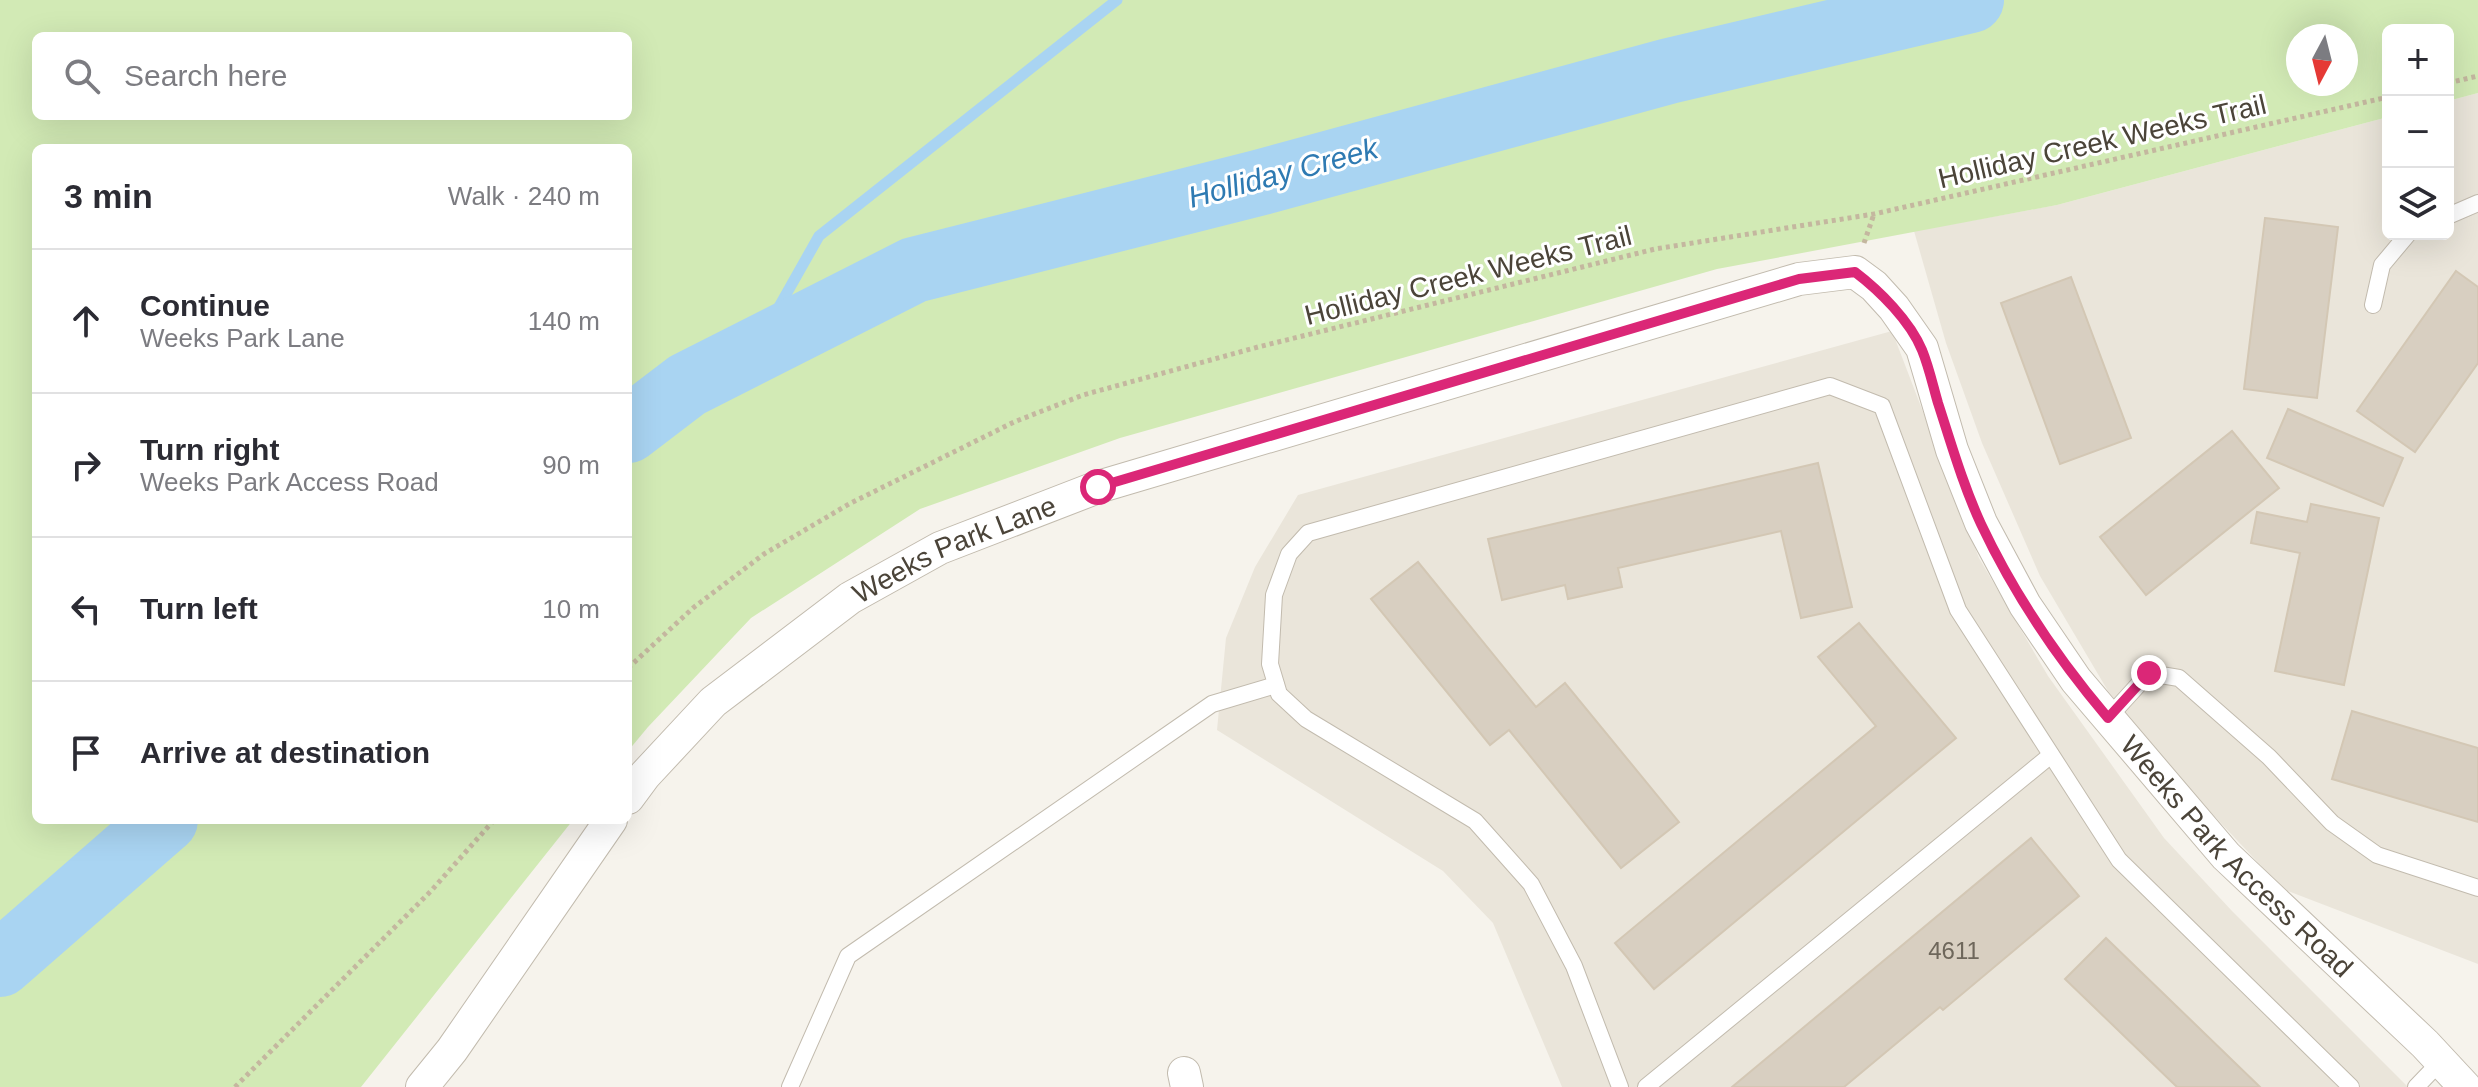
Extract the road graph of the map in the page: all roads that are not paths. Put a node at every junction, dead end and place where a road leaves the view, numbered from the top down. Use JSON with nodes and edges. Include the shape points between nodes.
{"nodes":[{"id":1,"x":2478,"y":203,"type":"edge"},
{"id":2,"x":2454,"y":213,"type":"edge"},
{"id":3,"x":2403,"y":240,"type":"edge"},
{"id":4,"x":1855,"y":272,"type":"joint"},
{"id":5,"x":2373,"y":305,"type":"dead end"},
{"id":6,"x":1276,"y":685,"type":"junction"},
{"id":7,"x":2108,"y":718,"type":"junction"},
{"id":8,"x":2051,"y":755,"type":"junction"},
{"id":9,"x":632,"y":793,"type":"edge"},
{"id":10,"x":608,"y":824,"type":"edge"},
{"id":11,"x":2478,"y":888,"type":"edge"},
{"id":12,"x":2441,"y":1061,"type":"junction"},
{"id":13,"x":422,"y":1087,"type":"edge"},
{"id":14,"x":790,"y":1087,"type":"edge"},
{"id":15,"x":1620,"y":1087,"type":"edge"},
{"id":16,"x":1646,"y":1087,"type":"edge"},
{"id":17,"x":2351,"y":1087,"type":"edge"},
{"id":18,"x":2416,"y":1087,"type":"edge"},
{"id":19,"x":2465,"y":1087,"type":"edge"}],
"edges":[{"from":1,"to":2,"type":"lane"},
{"from":3,"to":5,"type":"lane","via":[[2382,265]]},
{"from":4,"to":7,"type":"street","name":"Weeks Park Access Road","via":[[1894,308],[1922,348],[1952,450],[1981,523],[2025,605]]},
{"from":4,"to":9,"type":"street","name":"Weeks Park Lane","via":[[1799,279],[1098,487],[940,548],[850,598],[713,702]]},
{"from":6,"to":8,"type":"lane","via":[[1270,664],[1274,595],[1289,554],[1308,533],[1830,386],[1882,406],[1958,610]]},
{"from":6,"to":14,"type":"lane","via":[[1212,704],[848,956]]},
{"from":6,"to":15,"type":"lane","via":[[1306,719],[1475,821],[1531,884],[1574,966]]},
{"from":7,"to":11,"type":"lane","via":[[2149,673],[2179,678],[2269,757],[2332,823],[2377,855]]},
{"from":7,"to":12,"type":"street","name":"Weeks Park Access Road","via":[[2226,856]]},
{"from":8,"to":16,"type":"lane"},
{"from":8,"to":17,"type":"lane","via":[[2119,860]]},
{"from":10,"to":13,"type":"street"},
{"from":12,"to":18,"type":"lane"},
{"from":12,"to":19,"type":"street","name":"Weeks Park Access Road"}]}
